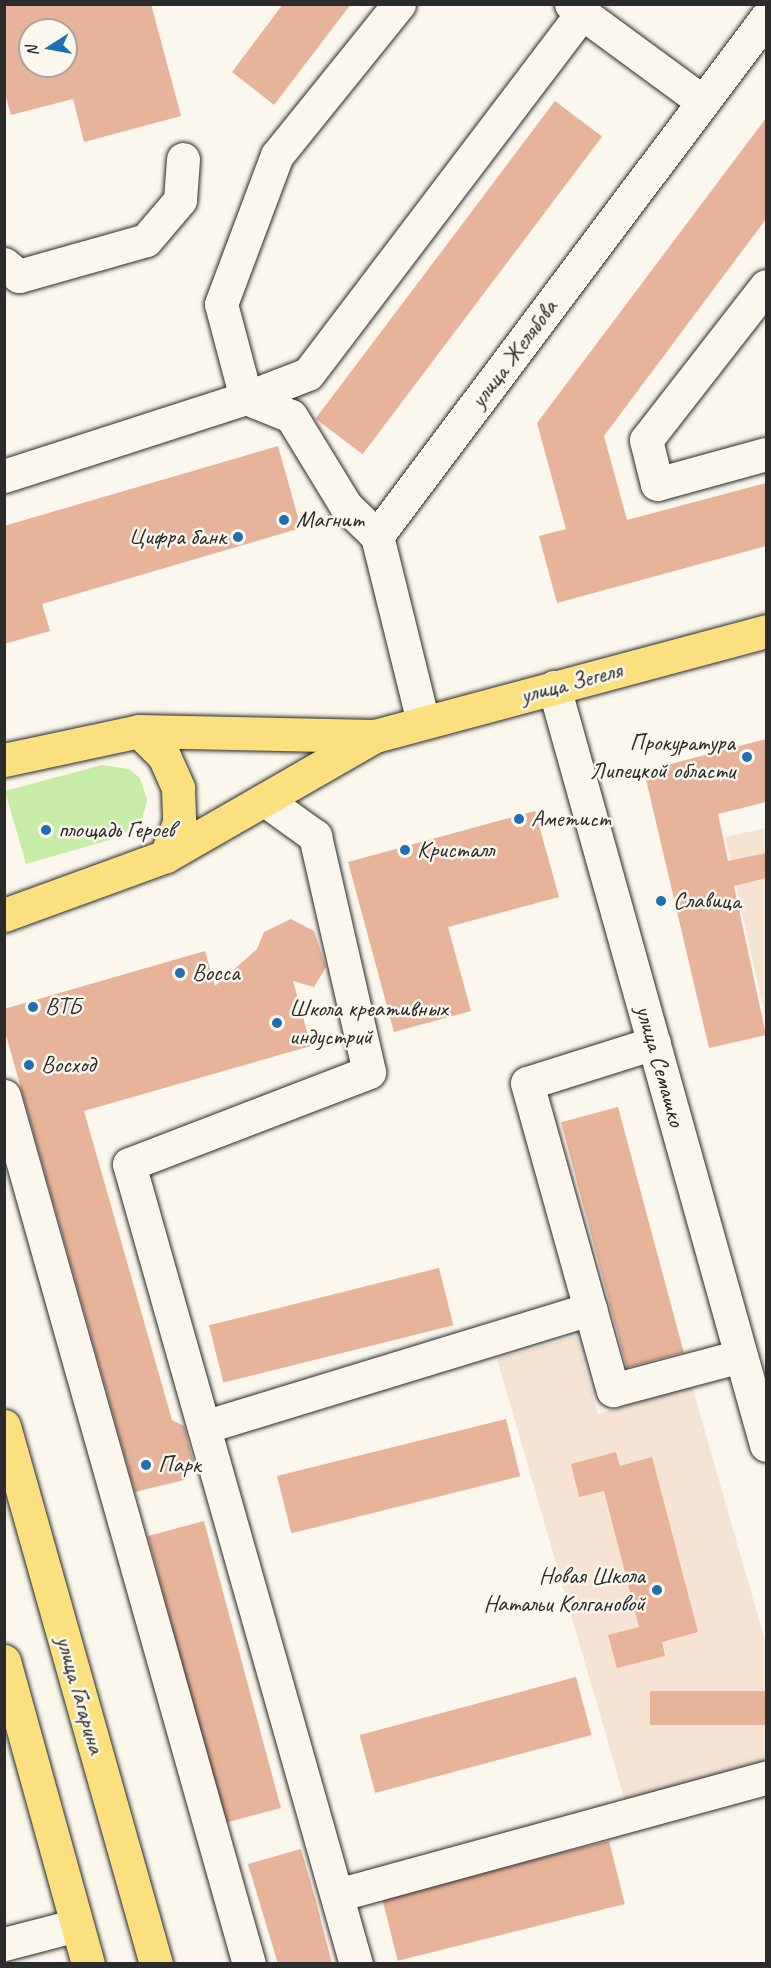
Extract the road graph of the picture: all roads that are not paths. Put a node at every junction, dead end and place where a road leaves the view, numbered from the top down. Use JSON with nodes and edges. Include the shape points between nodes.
{"nodes":[{"id":1,"x":399,"y":4,"type":"edge"},
{"id":2,"x":576,"y":9,"type":"edge"},
{"id":3,"x":766,"y":18,"type":"edge"},
{"id":4,"x":703,"y":102,"type":"junction"},
{"id":5,"x":183,"y":159,"type":"dead end"},
{"id":6,"x":4,"y":264,"type":"edge"},
{"id":7,"x":766,"y":286,"type":"edge"},
{"id":8,"x":246,"y":398,"type":"junction"},
{"id":9,"x":766,"y":454,"type":"edge"},
{"id":10,"x":4,"y":476,"type":"edge"},
{"id":11,"x":377,"y":536,"type":"junction"},
{"id":12,"x":766,"y":632,"type":"edge"},
{"id":13,"x":554,"y":687,"type":"junction"},
{"id":14,"x":423,"y":722,"type":"junction"},
{"id":15,"x":139,"y":731,"type":"junction"},
{"id":16,"x":375,"y":736,"type":"junction"},
{"id":17,"x":66,"y":743,"type":"junction"},
{"id":18,"x":4,"y":745,"type":"edge"},
{"id":19,"x":4,"y":760,"type":"edge"},
{"id":20,"x":266,"y":800,"type":"junction"},
{"id":21,"x":166,"y":856,"type":"junction"},
{"id":22,"x":7,"y":913,"type":"edge"},
{"id":23,"x":654,"y":1043,"type":"junction"},
{"id":24,"x":4,"y":1096,"type":"edge"},
{"id":25,"x":590,"y":1309,"type":"junction"},
{"id":26,"x":741,"y":1356,"type":"junction"},
{"id":27,"x":4,"y":1426,"type":"edge"},
{"id":28,"x":204,"y":1427,"type":"junction"},
{"id":29,"x":766,"y":1445,"type":"edge"},
{"id":30,"x":4,"y":1661,"type":"edge"},
{"id":31,"x":766,"y":1778,"type":"edge"},
{"id":32,"x":337,"y":1895,"type":"junction"},
{"id":33,"x":77,"y":1925,"type":"junction"},
{"id":34,"x":4,"y":1944,"type":"edge"},
{"id":35,"x":88,"y":1964,"type":"edge"},
{"id":36,"x":156,"y":1964,"type":"edge"},
{"id":37,"x":249,"y":1964,"type":"edge"},
{"id":38,"x":356,"y":1964,"type":"edge"}],
"edges":[{"from":1,"to":8,"type":"street","via":[[277,155],[221,304]]},
{"from":2,"to":4,"type":"street"},
{"from":2,"to":8,"type":"street","via":[[308,374]]},
{"from":3,"to":4,"type":"street","name":"улица Желябова"},
{"from":4,"to":11,"type":"street","name":"улица Желябова"},
{"from":5,"to":6,"type":"street","via":[[180,200],[146,240],[19,276]]},
{"from":7,"to":9,"type":"street","via":[[646,440],[657,484]]},
{"from":8,"to":10,"type":"street"},
{"from":8,"to":11,"type":"street","via":[[291,416],[346,506]]},
{"from":11,"to":14,"type":"street"},
{"from":12,"to":13,"type":"main road","name":"улица Зегеля"},
{"from":13,"to":14,"type":"main road","name":"улица Зегеля"},
{"from":13,"to":23,"type":"street","name":"улица Семашко"},
{"from":14,"to":16,"type":"main road","name":"улица Зегеля"},
{"from":15,"to":16,"type":"main road"},
{"from":15,"to":17,"type":"main road"},
{"from":15,"to":21,"type":"main road","via":[[164,756],[178,788],[179,823]]},
{"from":16,"to":20,"type":"main road"},
{"from":17,"to":18,"type":"main road"},
{"from":17,"to":19,"type":"main road"},
{"from":20,"to":21,"type":"main road"},
{"from":20,"to":28,"type":"street","via":[[315,836],[369,1072],[129,1164]]},
{"from":21,"to":22,"type":"main road"},
{"from":23,"to":25,"type":"street","via":[[527,1083]]},
{"from":23,"to":26,"type":"street","name":"улица Семашко"},
{"from":24,"to":37,"type":"street"},
{"from":25,"to":26,"type":"street","via":[[613,1390]]},
{"from":25,"to":28,"type":"street"},
{"from":26,"to":29,"type":"street","name":"улица Семашко"},
{"from":27,"to":36,"type":"main road","name":"улица Гагарина"},
{"from":28,"to":32,"type":"street"},
{"from":30,"to":33,"type":"main road"},
{"from":31,"to":32,"type":"street"},
{"from":32,"to":38,"type":"street"},
{"from":33,"to":34,"type":"street"},
{"from":33,"to":35,"type":"main road"}]}
